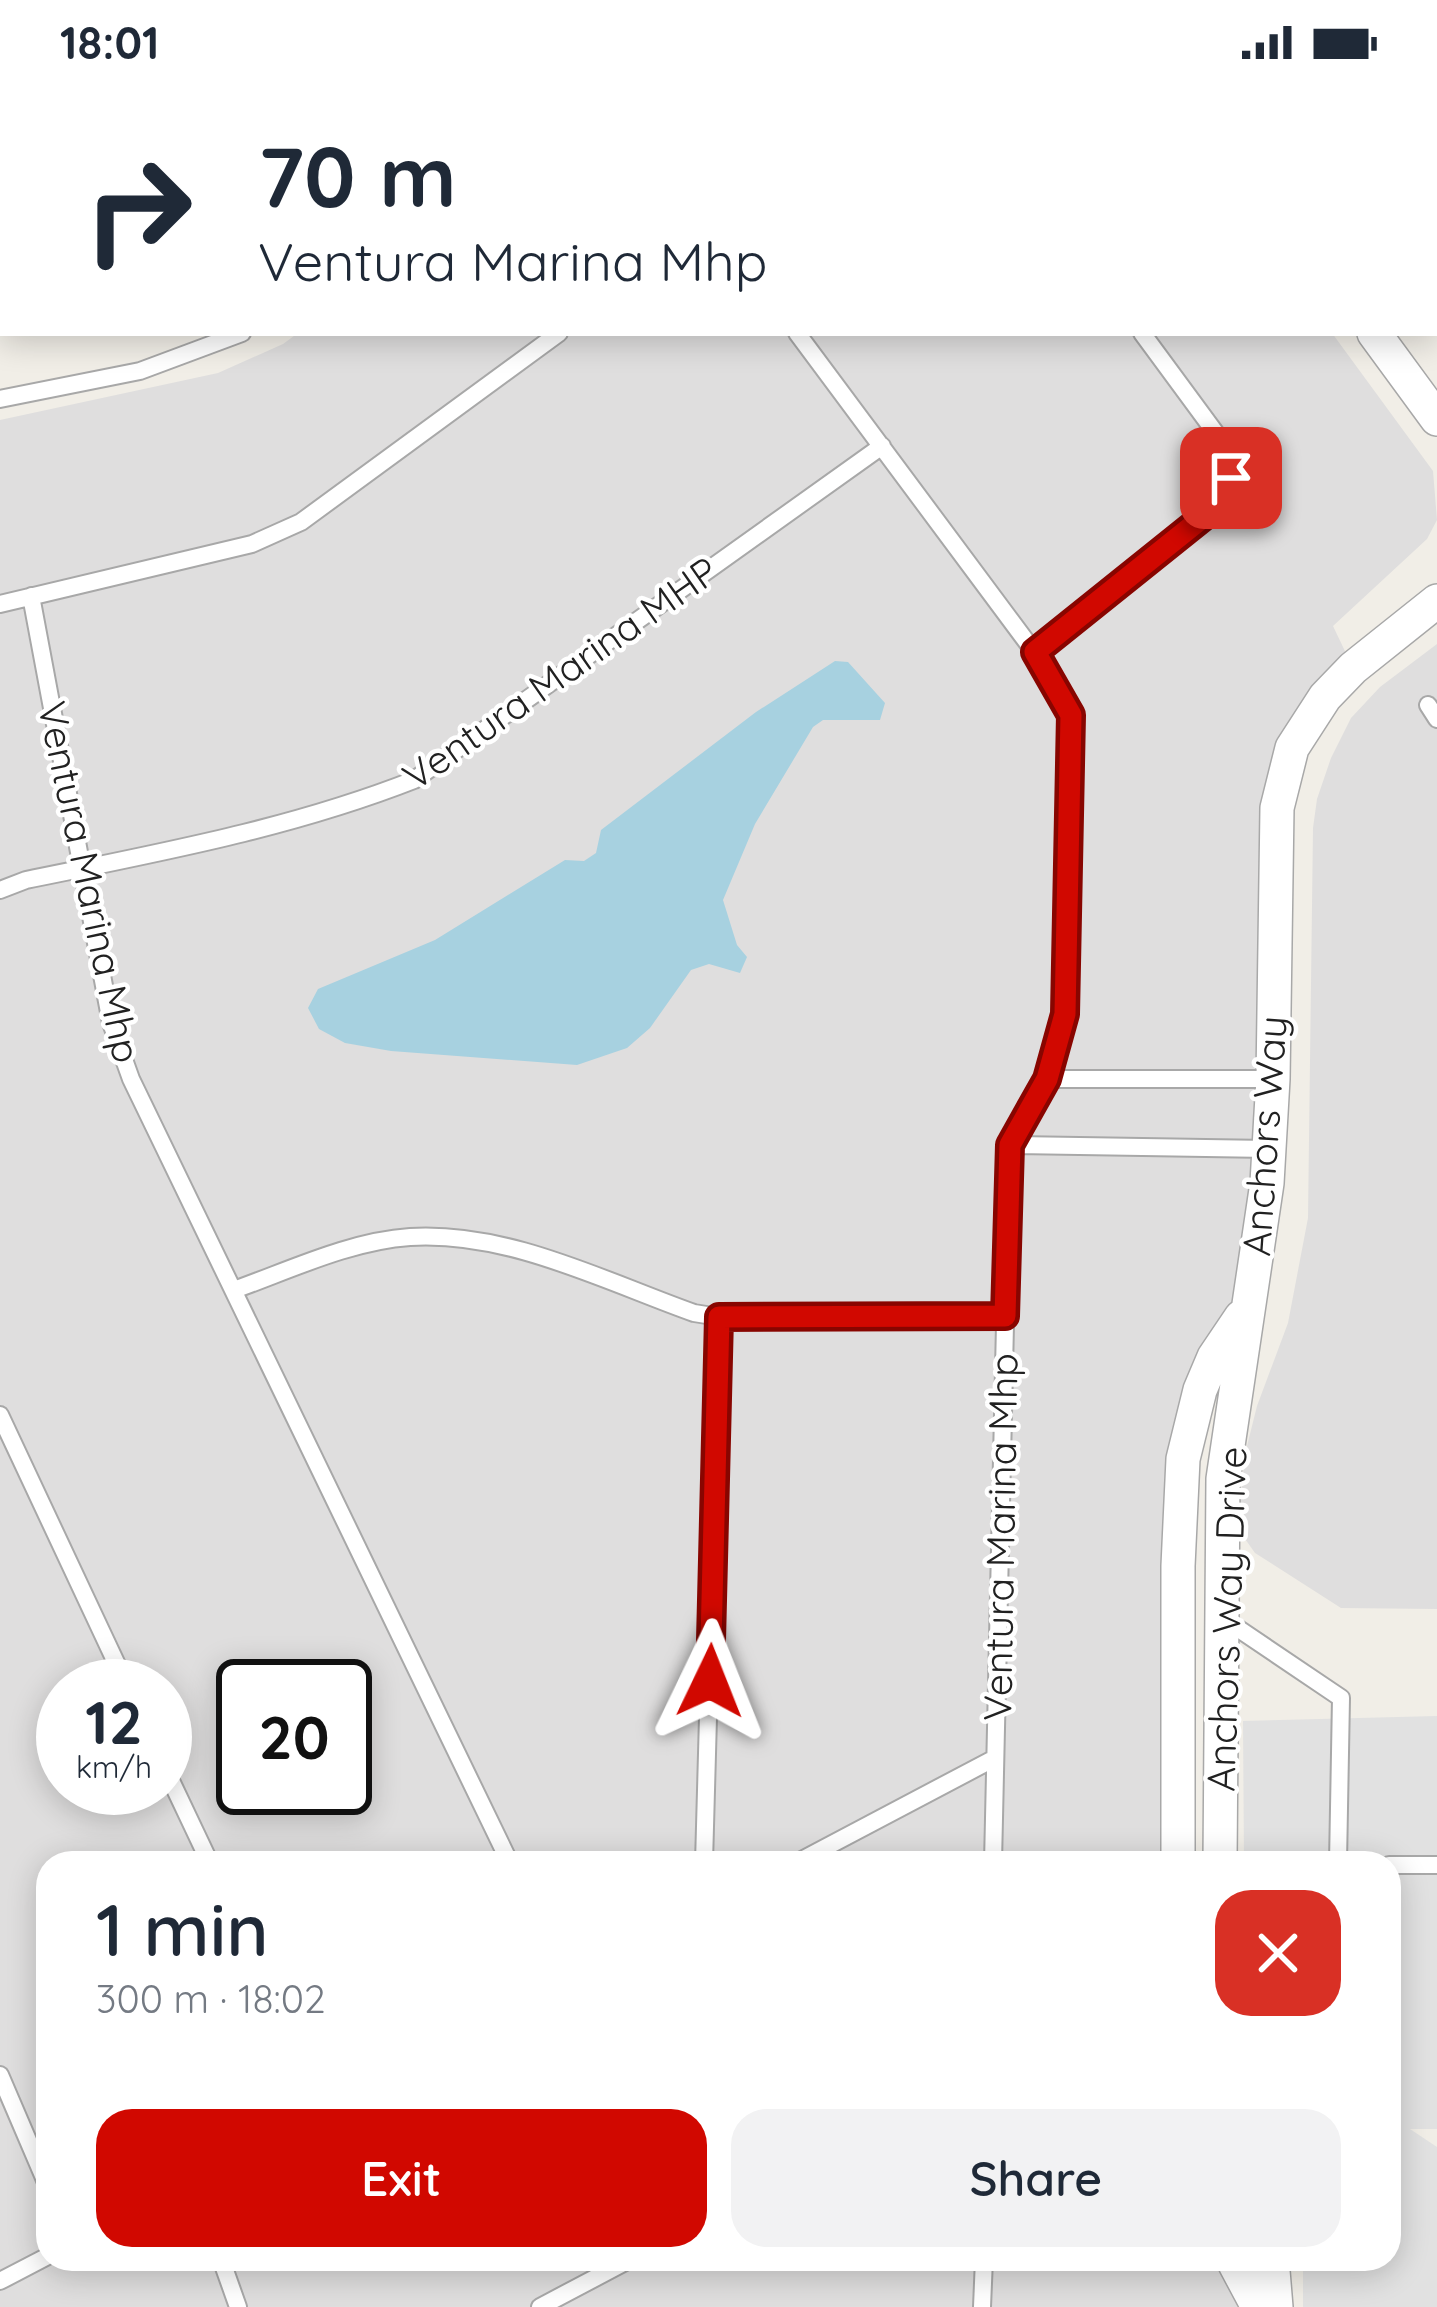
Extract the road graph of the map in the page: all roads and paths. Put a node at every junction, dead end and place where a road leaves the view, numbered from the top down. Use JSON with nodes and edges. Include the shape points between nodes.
{"nodes":[{"id":1,"x":234,"y":336,"type":"edge"},
{"id":2,"x":555,"y":336,"type":"edge"},
{"id":3,"x":799,"y":336,"type":"edge"},
{"id":4,"x":1144,"y":336,"type":"edge"},
{"id":5,"x":1376,"y":336,"type":"edge"},
{"id":6,"x":0,"y":399,"type":"edge"},
{"id":7,"x":1437,"y":419,"type":"edge"},
{"id":8,"x":882,"y":446,"type":"junction"},
{"id":9,"x":32,"y":596,"type":"junction"},
{"id":10,"x":1437,"y":601,"type":"edge"},
{"id":11,"x":0,"y":604,"type":"edge"},
{"id":12,"x":1035,"y":652,"type":"junction"},
{"id":13,"x":84,"y":868,"type":"junction"},
{"id":14,"x":0,"y":890,"type":"edge"},
{"id":15,"x":1047,"y":1079,"type":"junction"},
{"id":16,"x":1273,"y":1079,"type":"junction"},
{"id":17,"x":1010,"y":1145,"type":"junction"},
{"id":18,"x":1270,"y":1149,"type":"junction"},
{"id":19,"x":234,"y":1290,"type":"junction"},
{"id":20,"x":1249,"y":1305,"type":"junction"},
{"id":21,"x":1005,"y":1316,"type":"junction"},
{"id":22,"x":719,"y":1317,"type":"junction"},
{"id":23,"x":1214,"y":1357,"type":"junction"},
{"id":24,"x":0,"y":1415,"type":"edge"},
{"id":25,"x":1224,"y":1619,"type":"junction"},
{"id":26,"x":114,"y":1659,"type":"edge"},
{"id":27,"x":995,"y":1758,"type":"junction"},
{"id":28,"x":187,"y":1815,"type":"edge"},
{"id":29,"x":204,"y":1851,"type":"edge"},
{"id":30,"x":504,"y":1851,"type":"edge"},
{"id":31,"x":704,"y":1851,"type":"edge"},
{"id":32,"x":819,"y":1851,"type":"edge"},
{"id":33,"x":993,"y":1851,"type":"edge"},
{"id":34,"x":1178,"y":1851,"type":"edge"},
{"id":35,"x":1220,"y":1851,"type":"edge"},
{"id":36,"x":1338,"y":1851,"type":"edge"},
{"id":37,"x":1401,"y":1865,"type":"edge"},
{"id":38,"x":1437,"y":1865,"type":"edge"},
{"id":39,"x":0,"y":2076,"type":"edge"},
{"id":40,"x":36,"y":2159,"type":"edge"},
{"id":41,"x":36,"y":2262,"type":"edge"},
{"id":42,"x":225,"y":2271,"type":"edge"},
{"id":43,"x":608,"y":2271,"type":"edge"},
{"id":44,"x":984,"y":2271,"type":"edge"},
{"id":45,"x":1235,"y":2271,"type":"edge"},
{"id":46,"x":1239,"y":2271,"type":"edge"},
{"id":47,"x":1273,"y":2271,"type":"edge"},
{"id":48,"x":0,"y":2281,"type":"edge"},
{"id":49,"x":238,"y":2307,"type":"edge"},
{"id":50,"x":540,"y":2307,"type":"edge"},
{"id":51,"x":982,"y":2307,"type":"edge"},
{"id":52,"x":1237,"y":2307,"type":"edge"},
{"id":53,"x":1258,"y":2307,"type":"edge"},
{"id":54,"x":1276,"y":2307,"type":"edge"}],
"edges":[{"from":1,"to":6,"type":"lane","via":[[140,371]]},
{"from":2,"to":9,"type":"lane","via":[[301,522],[252,544]]},
{"from":3,"to":8,"type":"lane","name":"Ventura Marina Mhp"},
{"from":4,"to":12,"type":"lane","via":[[1223,443],[1231,478],[1217,506]]},
{"from":5,"to":7,"type":"street"},
{"from":8,"to":12,"type":"lane","name":"Ventura Marina Mhp"},
{"from":8,"to":13,"type":"lane","name":"Ventura Marina MHP","via":[[414,780],[223,838]]},
{"from":9,"to":11,"type":"lane"},
{"from":9,"to":13,"type":"lane","name":"Ventura Marina Mhp"},
{"from":10,"to":16,"type":"street","name":"Anchors Way","via":[[1353,668],[1292,748],[1277,808]]},
{"from":12,"to":15,"type":"lane","name":"Ventura Marina Mhp","via":[[1071,715],[1065,1014]]},
{"from":13,"to":14,"type":"lane","name":"Ventura Marina MHP"},
{"from":13,"to":19,"type":"lane","name":"Ventura Marina Mhp","via":[[111,1023],[130,1078]]},
{"from":15,"to":16,"type":"lane"},
{"from":15,"to":17,"type":"lane","name":"Ventura Marina Mhp"},
{"from":16,"to":18,"type":"street","name":"Anchors Way"},
{"from":17,"to":18,"type":"lane"},
{"from":17,"to":21,"type":"lane","name":"Ventura Marina Mhp"},
{"from":18,"to":20,"type":"street","name":"Anchors Way"},
{"from":19,"to":22,"type":"lane","name":"Ventura Marina Mhp","via":[[408,1237],[477,1239]]},
{"from":19,"to":30,"type":"lane","name":"Ventura Marina Mhp"},
{"from":20,"to":23,"type":"street","name":"Anchors Way"},
{"from":20,"to":25,"type":"street","name":"Anchors Way Drive","via":[[1223,1479]]},
{"from":21,"to":22,"type":"lane","name":"Ventura Marina Mhp"},
{"from":21,"to":27,"type":"lane","name":"Ventura Marina Mhp"},
{"from":22,"to":31,"type":"lane"},
{"from":23,"to":25,"type":"street","via":[[1220,1390],[1203,1469],[1202,1606]]},
{"from":23,"to":34,"type":"street","name":"Anchors Way","via":[[1189,1428],[1180,1492]]},
{"from":24,"to":26,"type":"lane"},
{"from":25,"to":35,"type":"street","name":"Anchors Way Drive"},
{"from":25,"to":36,"type":"lane","via":[[1341,1698]]},
{"from":27,"to":32,"type":"lane","name":"Ventura Marina Mhp"},
{"from":27,"to":33,"type":"lane","name":"Ventura Marina Mhp"},
{"from":28,"to":29,"type":"lane"},
{"from":37,"to":38,"type":"lane"},
{"from":39,"to":40,"type":"lane"},
{"from":41,"to":48,"type":"lane"},
{"from":42,"to":49,"type":"lane"},
{"from":43,"to":50,"type":"lane"},
{"from":44,"to":51,"type":"lane"},
{"from":45,"to":52,"type":"street"},
{"from":46,"to":53,"type":"street"},
{"from":47,"to":54,"type":"street"}]}
